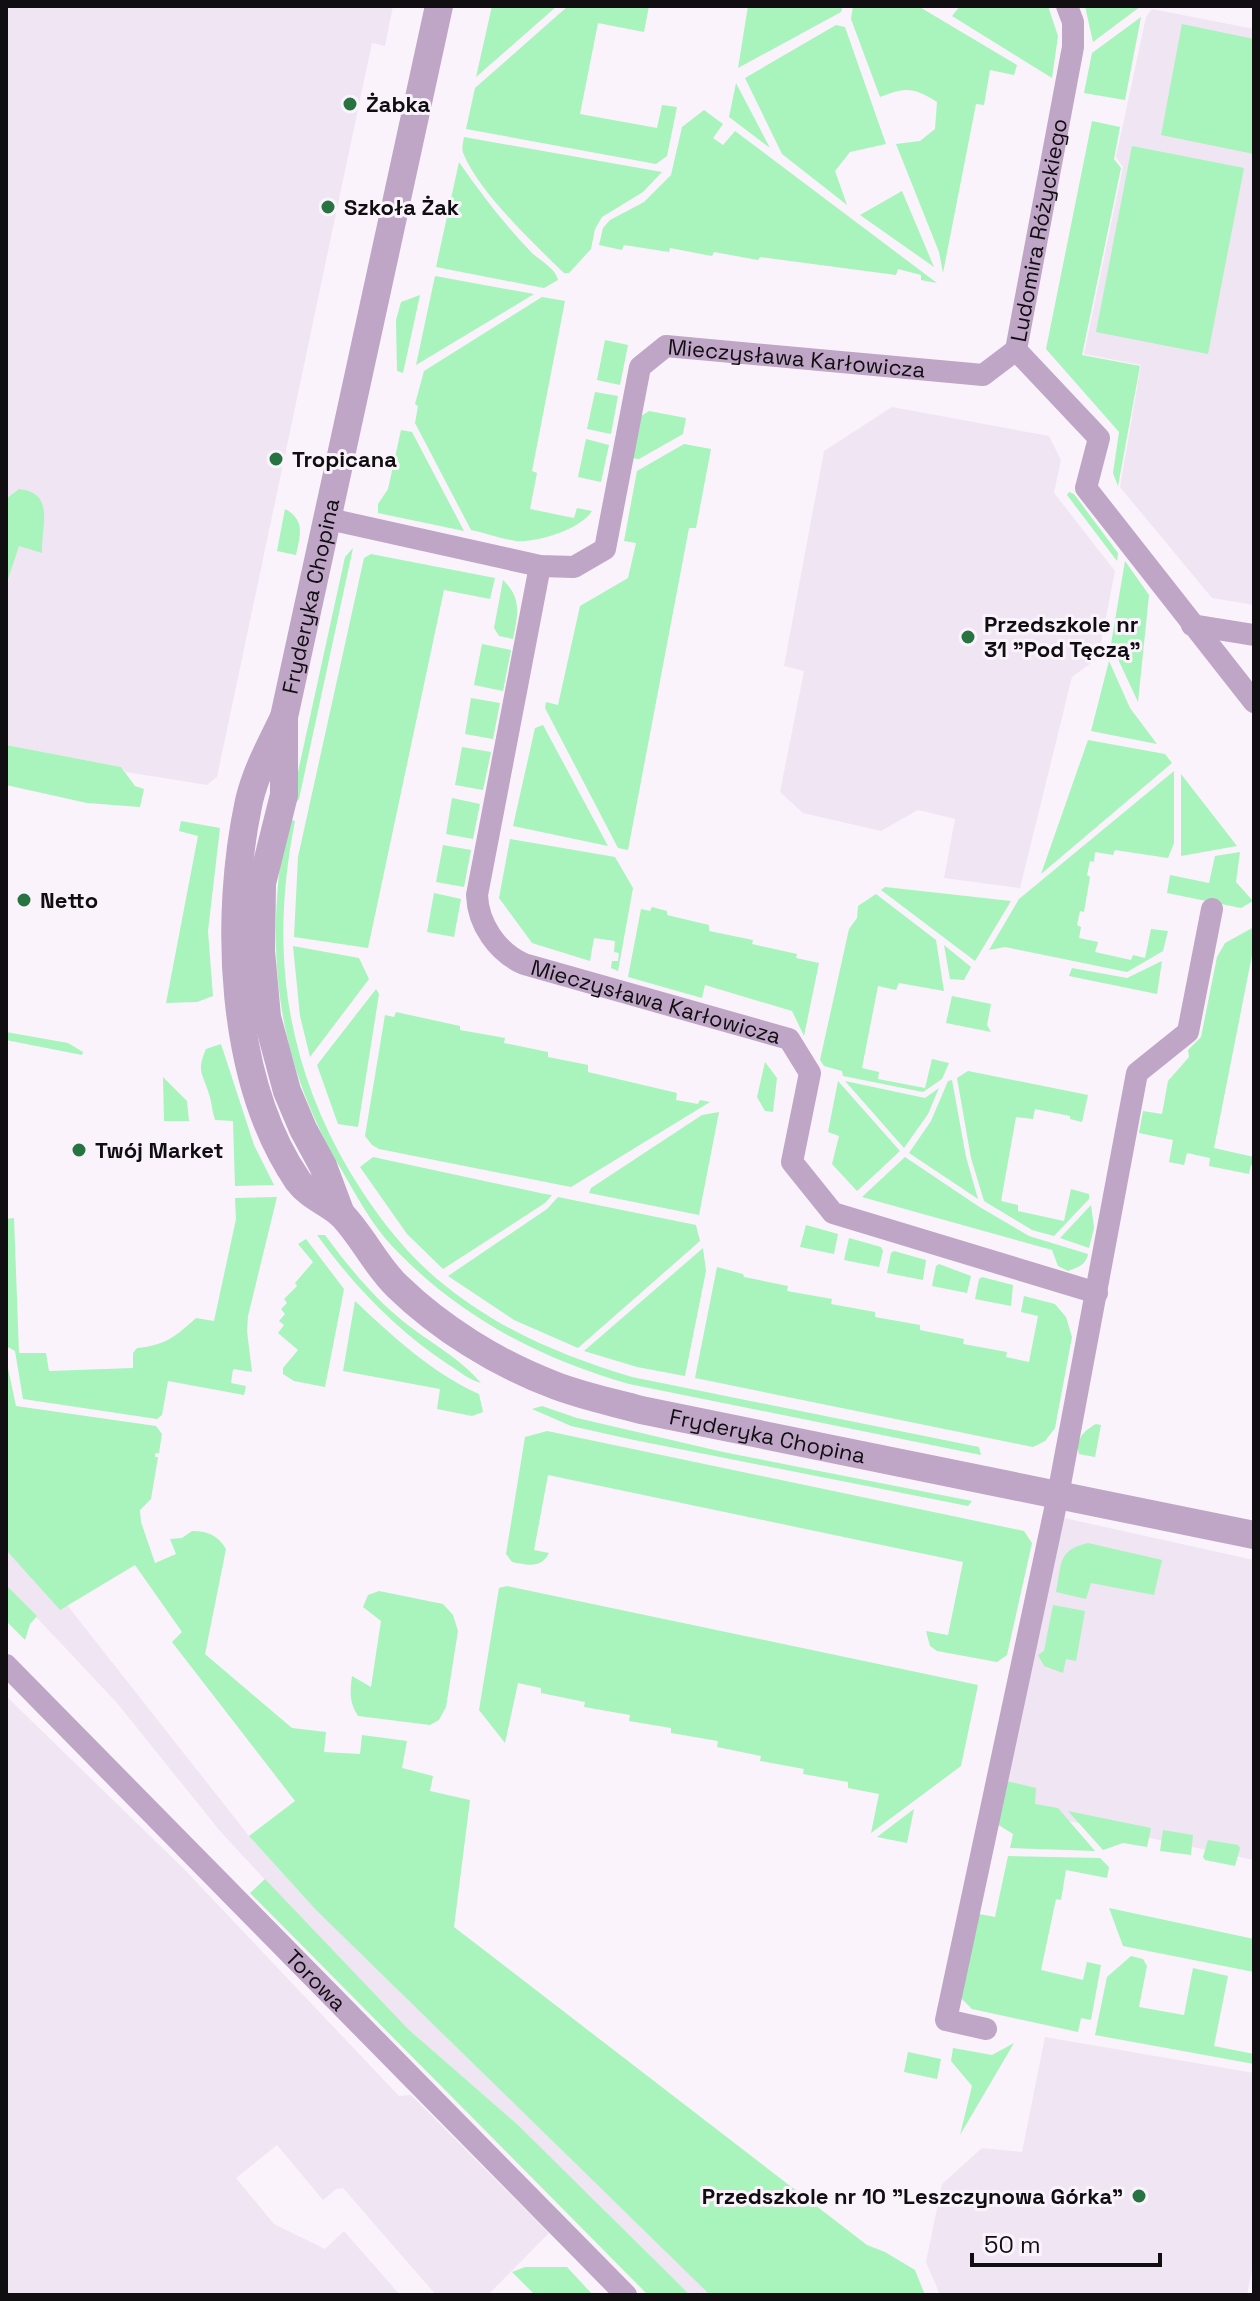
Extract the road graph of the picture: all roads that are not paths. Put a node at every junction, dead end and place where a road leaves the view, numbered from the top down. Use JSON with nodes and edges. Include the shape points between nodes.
{"nodes":[{"id":1,"x":439,"y":6,"type":"edge"},
{"id":2,"x":1067,"y":6,"type":"edge"},
{"id":3,"x":1016,"y":350,"type":"junction"},
{"id":4,"x":329,"y":519,"type":"junction"},
{"id":5,"x":540,"y":566,"type":"junction"},
{"id":6,"x":1192,"y":625,"type":"junction"},
{"id":7,"x":1254,"y":635,"type":"edge"},
{"id":8,"x":1254,"y":702,"type":"edge"},
{"id":9,"x":1212,"y":909,"type":"dead end"},
{"id":10,"x":1097,"y":1293,"type":"junction"},
{"id":11,"x":1058,"y":1495,"type":"junction"},
{"id":12,"x":1254,"y":1535,"type":"edge"},
{"id":13,"x":6,"y":1665,"type":"edge"},
{"id":14,"x":986,"y":2029,"type":"dead end"},
{"id":15,"x":626,"y":2295,"type":"edge"}],
"edges":[{"from":1,"to":4,"type":"street","name":"Fryderyka Chopina"},
{"from":2,"to":3,"type":"street","name":"Ludomira Różyckiego","via":[[1073,47]]},
{"from":3,"to":5,"type":"street","name":"Mieczysława Karłowicza","via":[[983,375],[666,346],[640,367],[605,549],[574,567]]},
{"from":3,"to":6,"type":"street","name":"Ludomira Różyckiego","via":[[1099,438],[1086,488]]},
{"from":4,"to":5,"type":"street","name":"Mieczysława Karłowicza"},
{"from":4,"to":11,"type":"street","name":"Fryderyka Chopina","via":[[284,717],[253,786],[236,879],[234,930],[252,1075],[265,1117],[300,1183],[341,1214],[396,1285],[436,1318],[517,1370],[641,1410]]},
{"from":5,"to":10,"type":"street","name":"Mieczysława Karłowicza","via":[[477,895],[489,935],[524,964],[789,1039],[810,1073],[792,1162],[833,1213]]},
{"from":6,"to":7,"type":"street"},
{"from":6,"to":8,"type":"street","name":"Ludomira Różyckiego"},
{"from":9,"to":10,"type":"street","via":[[1188,1032],[1137,1073]]},
{"from":10,"to":11,"type":"street"},
{"from":11,"to":12,"type":"street","name":"Fryderyka Chopina"},
{"from":11,"to":14,"type":"street","via":[[946,2020]]},
{"from":13,"to":15,"type":"street","name":"Torowa"}]}
